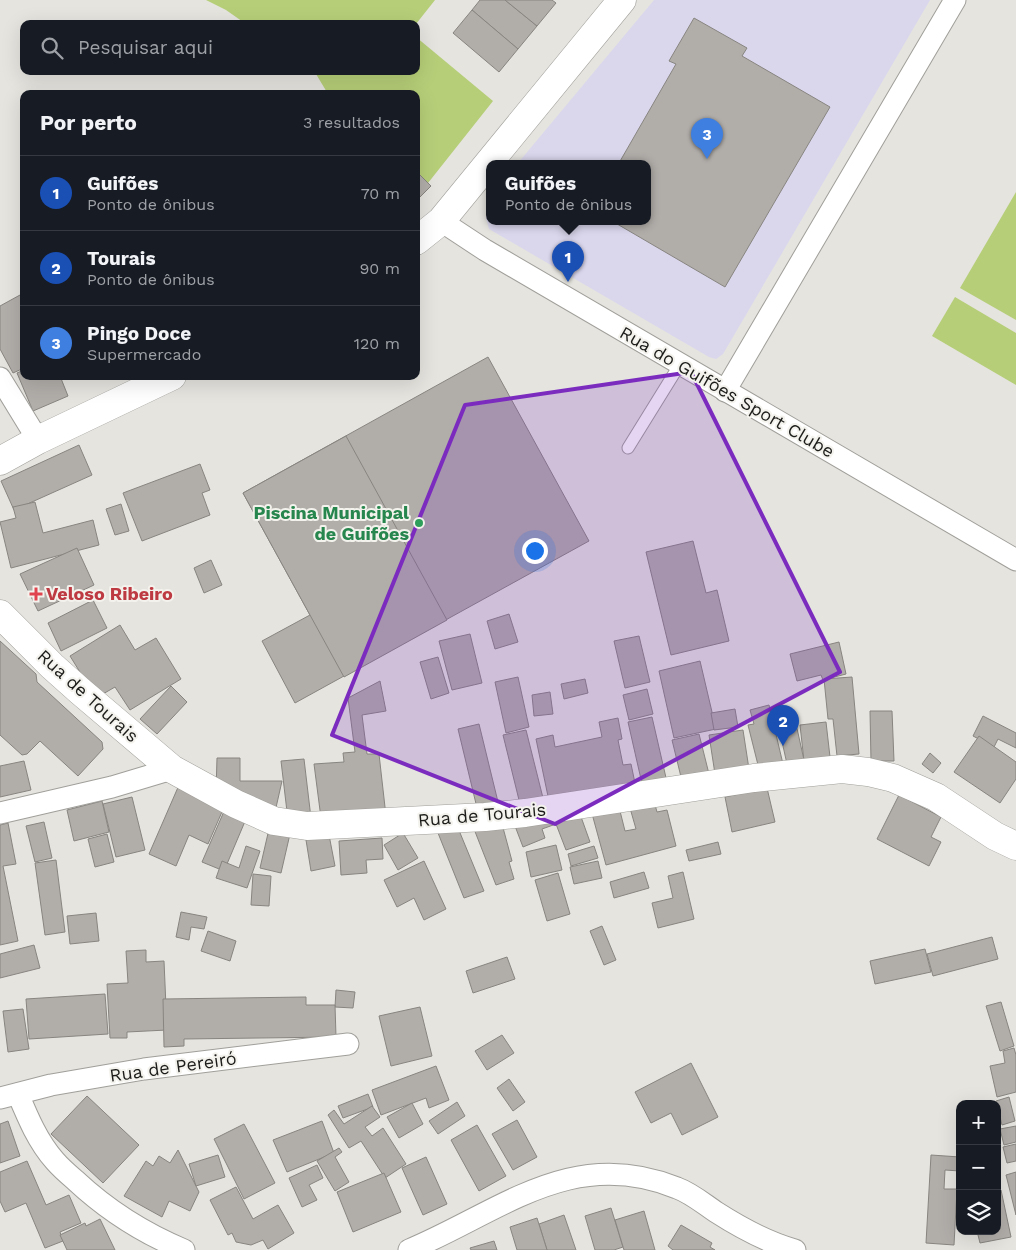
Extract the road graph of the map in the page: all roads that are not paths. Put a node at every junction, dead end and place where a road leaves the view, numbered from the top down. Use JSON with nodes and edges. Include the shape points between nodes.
{"nodes":[{"id":1,"x":622,"y":0,"type":"edge"},
{"id":2,"x":955,"y":0,"type":"edge"},
{"id":3,"x":491,"y":160,"type":"edge"},
{"id":4,"x":486,"y":166,"type":"edge"},
{"id":5,"x":441,"y":221,"type":"junction"},
{"id":6,"x":420,"y":238,"type":"edge"},
{"id":7,"x":680,"y":364,"type":"junction"},
{"id":8,"x":0,"y":378,"type":"edge"},
{"id":9,"x":164,"y":380,"type":"edge"},
{"id":10,"x":725,"y":391,"type":"junction"},
{"id":11,"x":38,"y":440,"type":"junction"},
{"id":12,"x":628,"y":448,"type":"dead end"},
{"id":13,"x":0,"y":461,"type":"edge"},
{"id":14,"x":1016,"y":560,"type":"edge"},
{"id":15,"x":0,"y":614,"type":"edge"},
{"id":16,"x":172,"y":769,"type":"junction"},
{"id":17,"x":0,"y":813,"type":"edge"},
{"id":18,"x":1016,"y":846,"type":"edge"},
{"id":19,"x":348,"y":1044,"type":"dead end"},
{"id":20,"x":9,"y":1096,"type":"edge"},
{"id":21,"x":422,"y":1248,"type":"edge"},
{"id":22,"x":184,"y":1250,"type":"edge"},
{"id":23,"x":795,"y":1250,"type":"edge"}],
"edges":[{"from":1,"to":3,"type":"street"},
{"from":2,"to":10,"type":"street"},
{"from":4,"to":5,"type":"street"},
{"from":5,"to":6,"type":"street"},
{"from":5,"to":7,"type":"street","name":"Rua do Guifões Sport Clube"},
{"from":7,"to":10,"type":"street","name":"Rua do Guifões Sport Clube"},
{"from":7,"to":12,"type":"lane"},
{"from":8,"to":11,"type":"street"},
{"from":9,"to":11,"type":"street"},
{"from":10,"to":14,"type":"street","name":"Rua do Guifões Sport Clube"},
{"from":11,"to":13,"type":"street"},
{"from":15,"to":16,"type":"street","name":"Rua de Tourais","via":[[52,666]]},
{"from":16,"to":17,"type":"street","via":[[112,787]]},
{"from":16,"to":18,"type":"street","name":"Rua de Tourais","via":[[274,821],[307,826],[505,815],[842,769],[893,778],[936,797]]},
{"from":19,"to":20,"type":"street","name":"Rua de Pereiró","via":[[144,1070]]},
{"from":20,"to":22,"type":"street","via":[[28,1118],[55,1162],[92,1196],[127,1221]]},
{"from":21,"to":23,"type":"street","via":[[473,1218],[552,1182],[597,1174],[638,1176],[678,1188],[737,1226]]}]}
